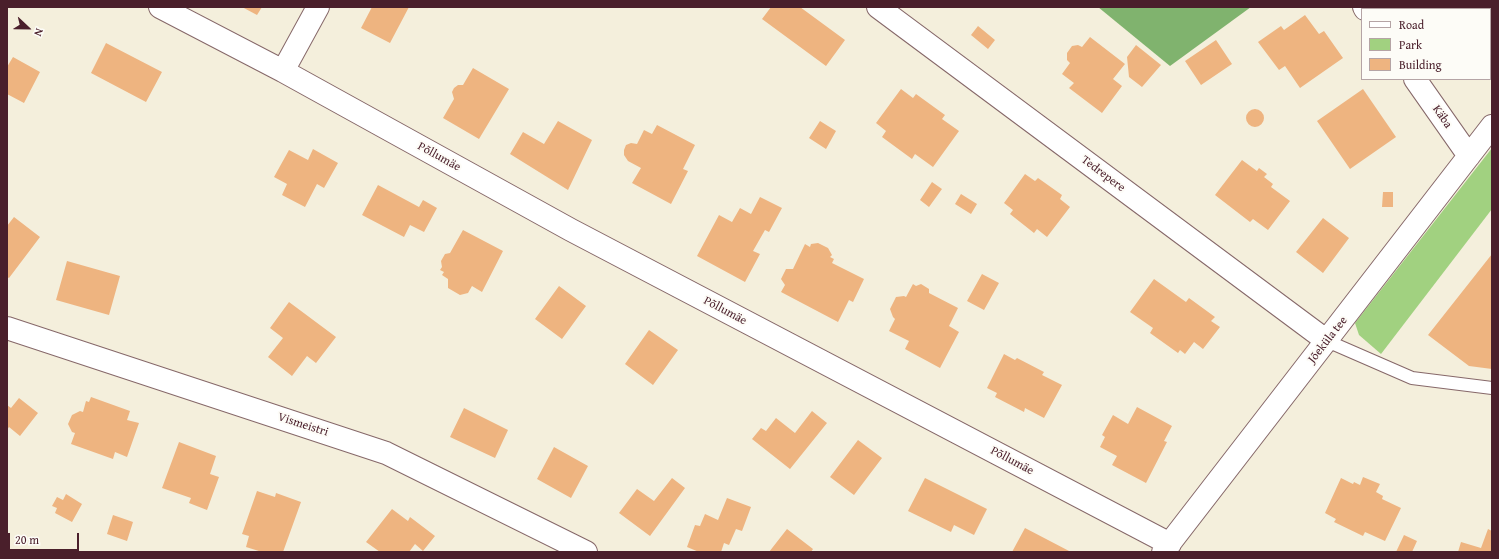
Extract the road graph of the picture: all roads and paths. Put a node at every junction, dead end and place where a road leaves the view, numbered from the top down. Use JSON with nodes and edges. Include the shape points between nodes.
{"nodes":[{"id":1,"x":160,"y":7,"type":"edge"},
{"id":2,"x":318,"y":7,"type":"edge"},
{"id":3,"x":878,"y":7,"type":"edge"},
{"id":4,"x":284,"y":70,"type":"junction"},
{"id":5,"x":1416,"y":80,"type":"edge"},
{"id":6,"x":1492,"y":126,"type":"edge"},
{"id":7,"x":1469,"y":156,"type":"junction"},
{"id":8,"x":7,"y":328,"type":"edge"},
{"id":9,"x":1327,"y":341,"type":"junction"},
{"id":10,"x":1492,"y":388,"type":"edge"},
{"id":11,"x":1167,"y":548,"type":"edge"},
{"id":12,"x":586,"y":552,"type":"edge"}],
"edges":[{"from":1,"to":4,"type":"street","name":"Põllumäe"},
{"from":2,"to":4,"type":"street"},
{"from":3,"to":9,"type":"street","name":"Tedrepere"},
{"from":4,"to":11,"type":"street","name":"Põllumäe","via":[[571,230]]},
{"from":5,"to":7,"type":"street","name":"Käba"},
{"from":6,"to":7,"type":"street","name":"Jõeküla tee"},
{"from":7,"to":9,"type":"street","name":"Jõeküla tee"},
{"from":8,"to":12,"type":"street","name":"Vismeistri","via":[[386,454]]},
{"from":9,"to":10,"type":"lane","via":[[1412,378]]},
{"from":9,"to":11,"type":"street","name":"Jõeküla tee"}]}
